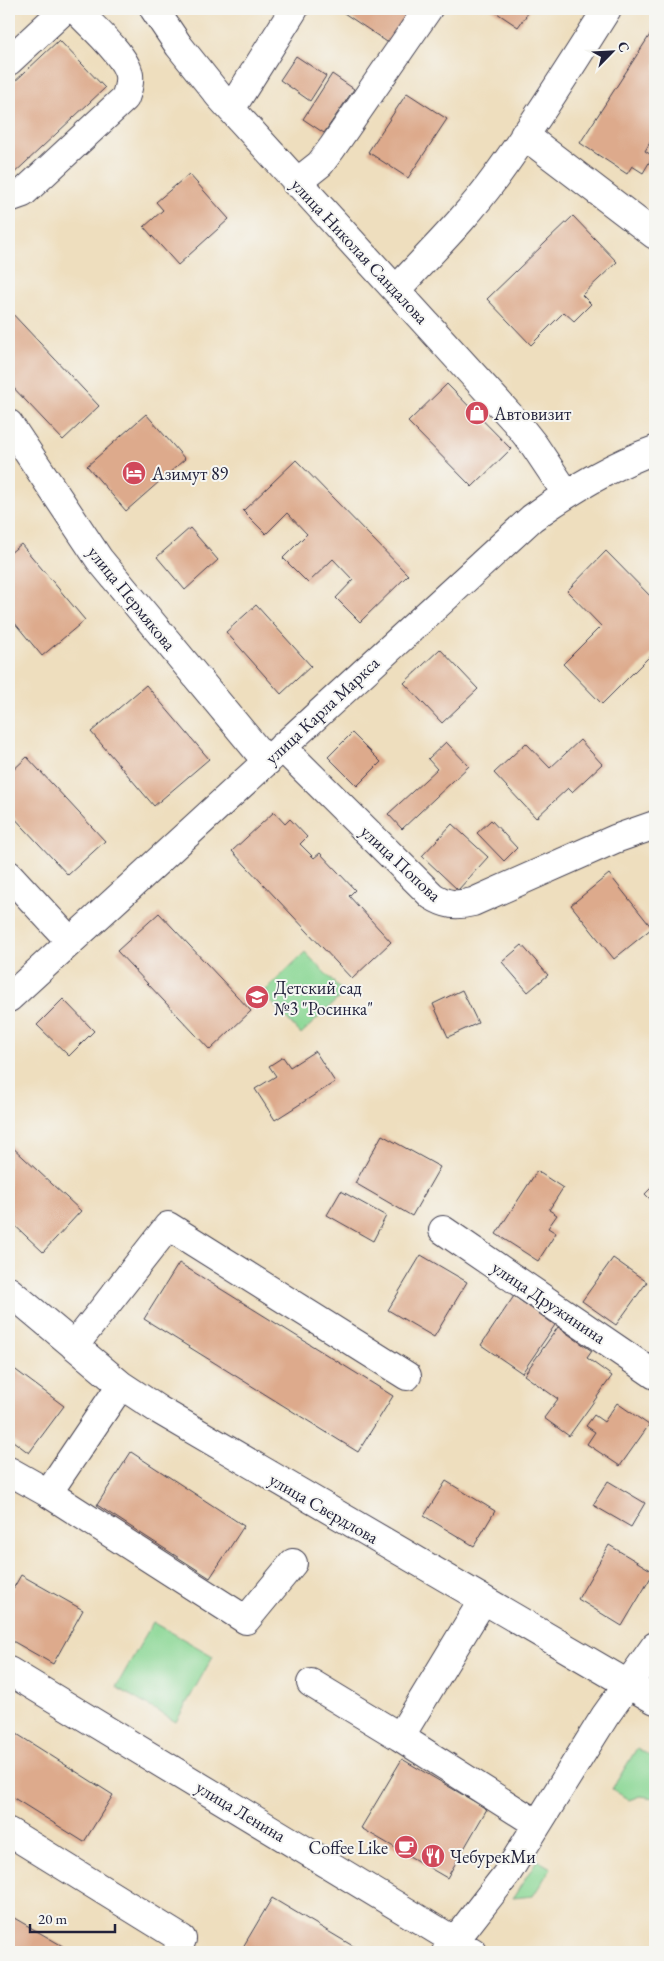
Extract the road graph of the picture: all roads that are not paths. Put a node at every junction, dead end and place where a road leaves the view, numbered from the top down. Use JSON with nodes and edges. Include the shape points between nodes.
{"nodes":[{"id":1,"x":65,"y":9,"type":"edge"},
{"id":2,"x":75,"y":9,"type":"edge"},
{"id":3,"x":154,"y":9,"type":"edge"},
{"id":4,"x":294,"y":9,"type":"edge"},
{"id":5,"x":428,"y":9,"type":"edge"},
{"id":6,"x":607,"y":9,"type":"edge"},
{"id":7,"x":9,"y":61,"type":"edge"},
{"id":8,"x":231,"y":109,"type":"junction"},
{"id":9,"x":524,"y":135,"type":"junction"},
{"id":10,"x":296,"y":183,"type":"junction"},
{"id":11,"x":9,"y":198,"type":"edge"},
{"id":12,"x":655,"y":235,"type":"edge"},
{"id":13,"x":396,"y":290,"type":"junction"},
{"id":14,"x":9,"y":424,"type":"edge"},
{"id":15,"x":655,"y":450,"type":"edge"},
{"id":16,"x":566,"y":493,"type":"junction"},
{"id":17,"x":274,"y":754,"type":"junction"},
{"id":18,"x":655,"y":825,"type":"edge"},
{"id":19,"x":9,"y":875,"type":"edge"},
{"id":20,"x":70,"y":941,"type":"junction"},
{"id":21,"x":9,"y":998,"type":"edge"},
{"id":22,"x":443,"y":1230,"type":"dead end"},
{"id":23,"x":9,"y":1291,"type":"edge"},
{"id":24,"x":74,"y":1346,"type":"junction"},
{"id":25,"x":655,"y":1375,"type":"edge"},
{"id":26,"x":407,"y":1376,"type":"dead end"},
{"id":27,"x":121,"y":1385,"type":"junction"},
{"id":28,"x":9,"y":1471,"type":"edge"},
{"id":29,"x":48,"y":1493,"type":"junction"},
{"id":30,"x":293,"y":1563,"type":"dead end"},
{"id":31,"x":483,"y":1600,"type":"junction"},
{"id":32,"x":655,"y":1646,"type":"edge"},
{"id":33,"x":9,"y":1671,"type":"edge"},
{"id":34,"x":311,"y":1682,"type":"dead end"},
{"id":35,"x":628,"y":1683,"type":"junction"},
{"id":36,"x":655,"y":1700,"type":"edge"},
{"id":37,"x":400,"y":1737,"type":"junction"},
{"id":38,"x":538,"y":1824,"type":"junction"},
{"id":39,"x":9,"y":1832,"type":"edge"},
{"id":40,"x":458,"y":1948,"type":"edge"},
{"id":41,"x":176,"y":1952,"type":"edge"}],
"edges":[{"from":1,"to":7,"type":"street"},
{"from":2,"to":11,"type":"street","via":[[123,61],[129,74],[129,87],[125,98],[52,166],[22,193]]},
{"from":3,"to":8,"type":"street","name":"улица Николая Сандалова","via":[[179,46]]},
{"from":4,"to":8,"type":"street"},
{"from":5,"to":10,"type":"street","via":[[320,164]]},
{"from":6,"to":9,"type":"street"},
{"from":8,"to":10,"type":"street","name":"улица Николая Сандалова"},
{"from":9,"to":12,"type":"street"},
{"from":9,"to":13,"type":"street","via":[[458,223]]},
{"from":10,"to":13,"type":"street","name":"улица Николая Сандалова"},
{"from":13,"to":16,"type":"street","name":"улица Николая Сандалова","via":[[515,420]]},
{"from":14,"to":17,"type":"street","name":"улица Пермякова","via":[[99,559]]},
{"from":15,"to":16,"type":"street","name":"улица Карла Маркса","via":[[598,474]]},
{"from":16,"to":17,"type":"street","name":"улица Карла Маркса","via":[[510,538]]},
{"from":17,"to":18,"type":"street","name":"улица Попова","via":[[432,896],[445,904],[473,902],[615,839]]},
{"from":17,"to":20,"type":"street","name":"улица Карла Маркса"},
{"from":19,"to":20,"type":"street"},
{"from":20,"to":21,"type":"street","name":"улица Карла Маркса"},
{"from":22,"to":25,"type":"street","name":"улица Дружинина"},
{"from":23,"to":24,"type":"street","name":"улица Свердлова"},
{"from":24,"to":26,"type":"street","via":[[168,1226]]},
{"from":24,"to":27,"type":"street","name":"улица Свердлова"},
{"from":27,"to":29,"type":"street"},
{"from":27,"to":31,"type":"street","name":"улица Свердлова"},
{"from":28,"to":29,"type":"street"},
{"from":29,"to":30,"type":"street","via":[[246,1620]]},
{"from":31,"to":35,"type":"street","name":"улица Свердлова"},
{"from":31,"to":37,"type":"street"},
{"from":32,"to":35,"type":"street"},
{"from":33,"to":40,"type":"street","name":"улица Ленина"},
{"from":34,"to":37,"type":"street"},
{"from":35,"to":36,"type":"street","name":"улица Свердлова"},
{"from":35,"to":38,"type":"street"},
{"from":37,"to":38,"type":"street"},
{"from":38,"to":40,"type":"street"},
{"from":39,"to":41,"type":"street","via":[[182,1938]]}]}
